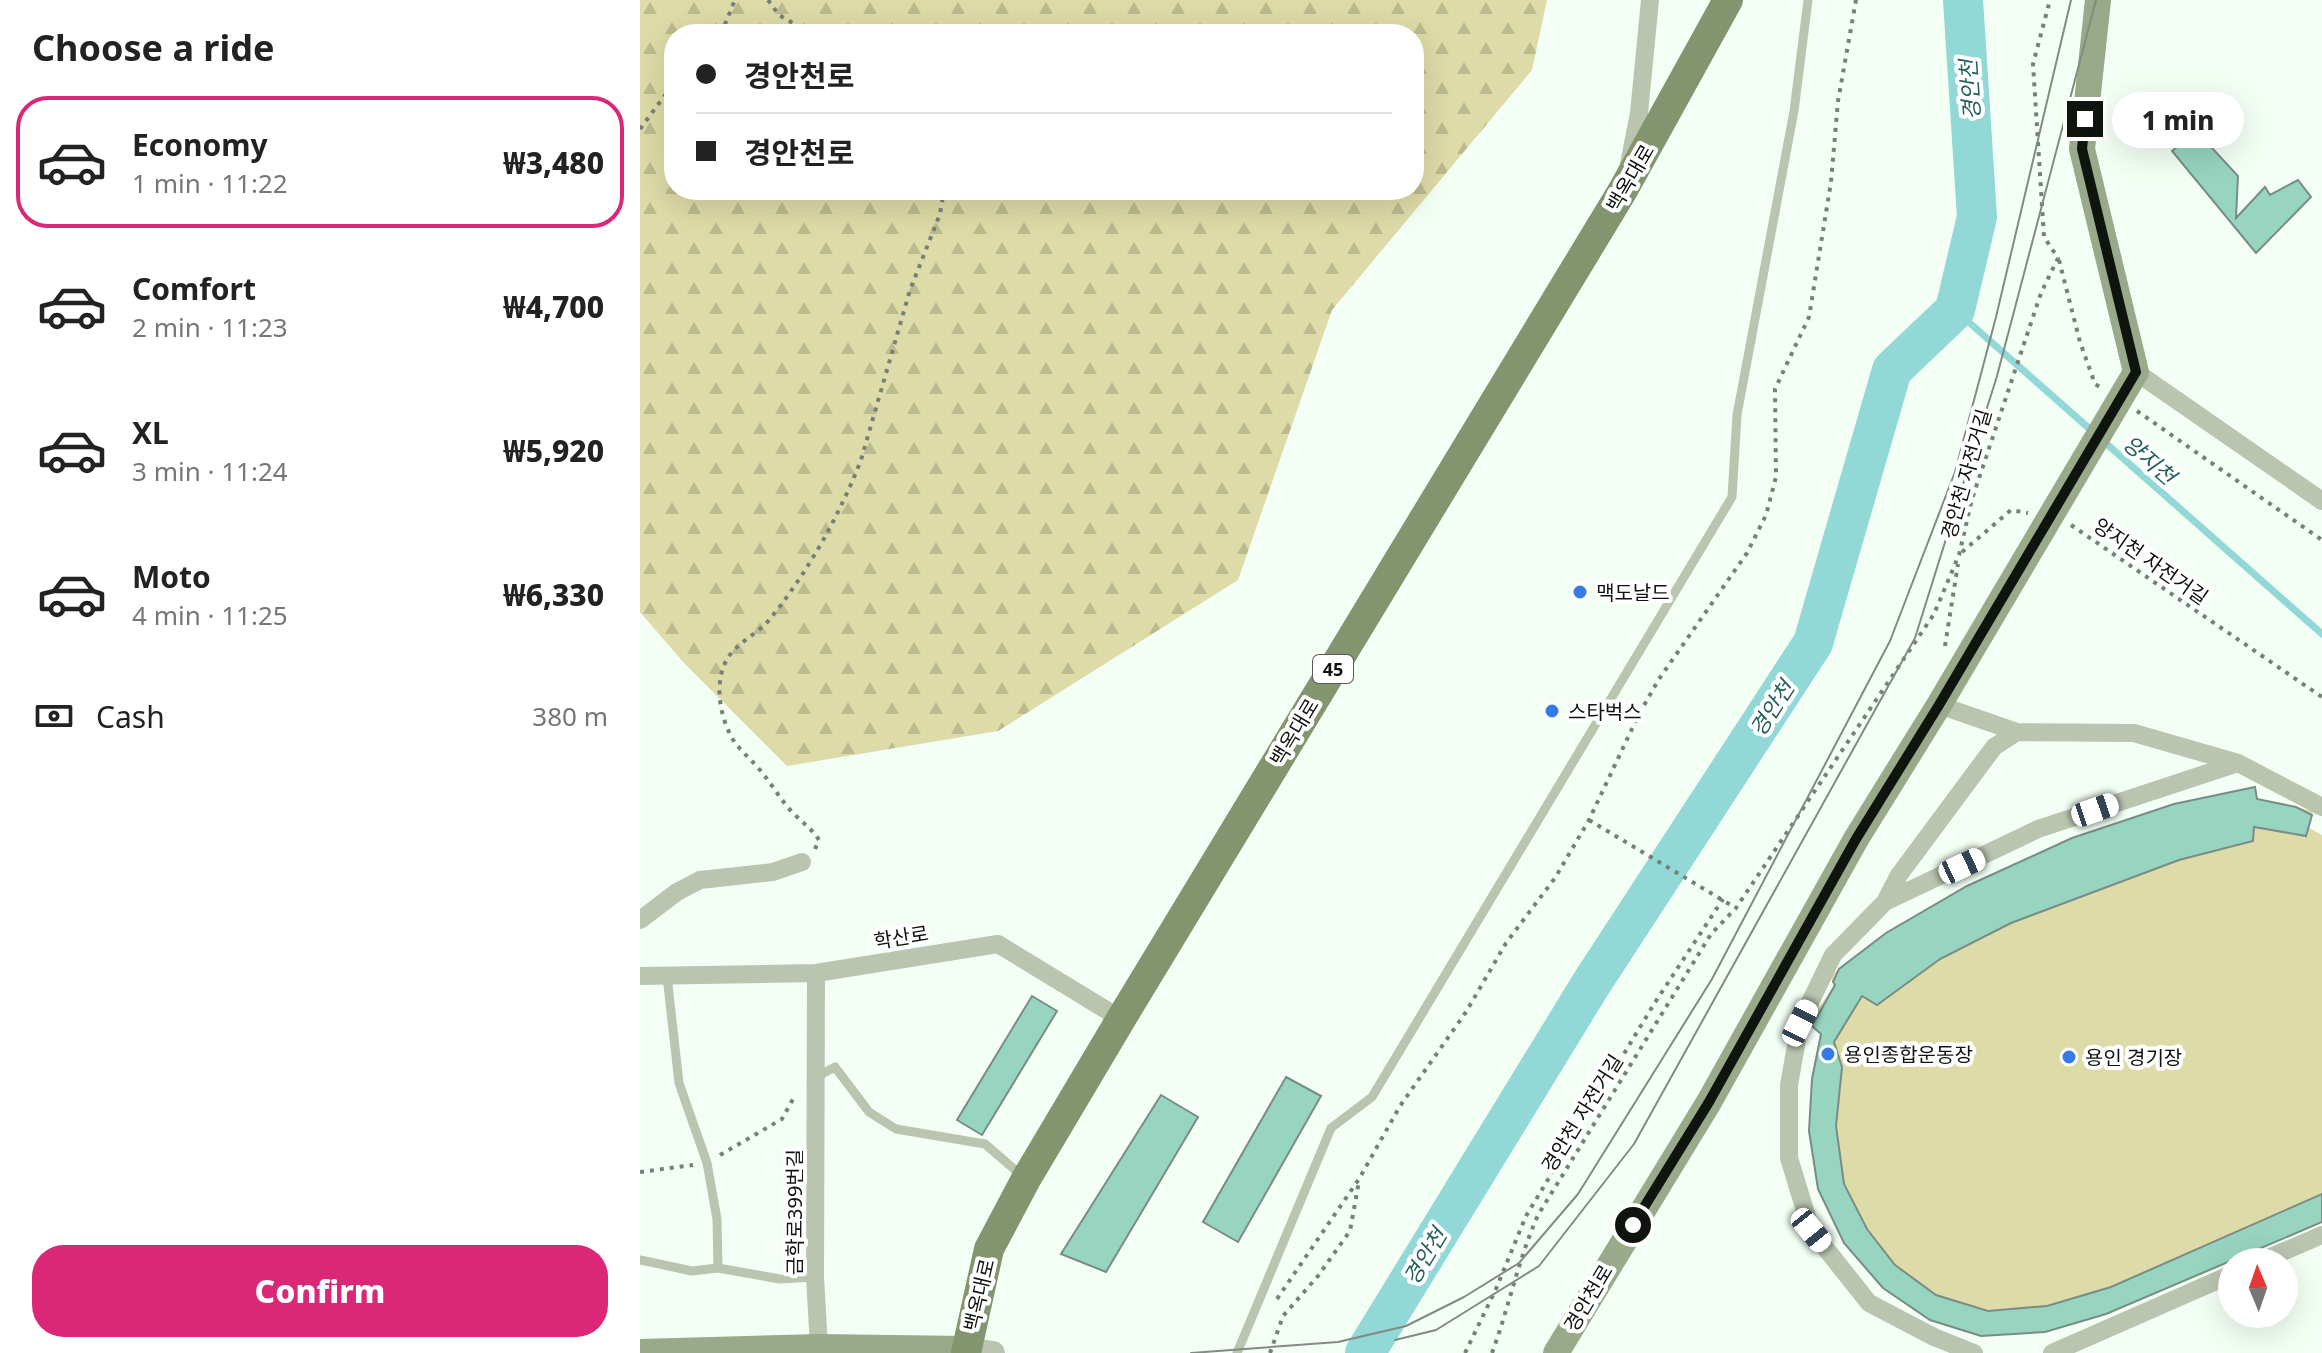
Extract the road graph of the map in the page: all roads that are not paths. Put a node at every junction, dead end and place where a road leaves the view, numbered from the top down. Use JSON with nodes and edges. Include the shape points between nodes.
{"nodes":[{"id":1,"x":1650,"y":0,"type":"edge"},
{"id":2,"x":1728,"y":0,"type":"edge"},
{"id":3,"x":1808,"y":0,"type":"edge"},
{"id":4,"x":2098,"y":0,"type":"edge"},
{"id":5,"x":1623,"y":190,"type":"junction"},
{"id":6,"x":2130,"y":382,"type":"junction"},
{"id":7,"x":2322,"y":501,"type":"edge"},
{"id":8,"x":1944,"y":697,"type":"junction"},
{"id":9,"x":2017,"y":732,"type":"junction"},
{"id":10,"x":2238,"y":763,"type":"junction"},
{"id":11,"x":2322,"y":807,"type":"edge"},
{"id":12,"x":802,"y":862,"type":"road end"},
{"id":13,"x":1885,"y":902,"type":"junction"},
{"id":14,"x":640,"y":920,"type":"edge"},
{"id":15,"x":816,"y":973,"type":"junction"},
{"id":16,"x":640,"y":976,"type":"edge"},
{"id":17,"x":667,"y":976,"type":"junction"},
{"id":18,"x":1121,"y":1019,"type":"junction"},
{"id":19,"x":816,"y":1084,"type":"junction"},
{"id":20,"x":1026,"y":1179,"type":"junction"},
{"id":21,"x":2322,"y":1235,"type":"edge"},
{"id":22,"x":2292,"y":1248,"type":"edge"},
{"id":23,"x":640,"y":1260,"type":"edge"},
{"id":24,"x":718,"y":1268,"type":"junction"},
{"id":25,"x":815,"y":1277,"type":"junction"},
{"id":26,"x":2218,"y":1280,"type":"edge"},
{"id":27,"x":819,"y":1347,"type":"junction"},
{"id":28,"x":640,"y":1352,"type":"edge"},
{"id":29,"x":976,"y":1352,"type":"edge"},
{"id":30,"x":1237,"y":1353,"type":"edge"},
{"id":31,"x":1556,"y":1353,"type":"edge"},
{"id":32,"x":1974,"y":1353,"type":"edge"},
{"id":33,"x":2052,"y":1353,"type":"edge"}],
"edges":[{"from":1,"to":5,"type":"street","via":[[1639,113]]},
{"from":2,"to":5,"type":"main road","name":"백옥대로","number":"45"},
{"from":3,"to":30,"type":"lane","via":[[1794,111],[1737,415],[1732,497],[1372,1097],[1331,1128]]},
{"from":4,"to":6,"type":"main road","via":[[2082,149]]},
{"from":5,"to":18,"type":"main road","name":"백옥대로","number":"45"},
{"from":6,"to":7,"type":"street"},
{"from":6,"to":8,"type":"main road","name":"경안천로"},
{"from":8,"to":9,"type":"street"},
{"from":8,"to":31,"type":"main road","name":"경안천로"},
{"from":9,"to":10,"type":"street","via":[[2134,733]]},
{"from":9,"to":13,"type":"street","via":[[1994,747],[1899,875]]},
{"from":10,"to":11,"type":"street"},
{"from":10,"to":13,"type":"street","via":[[2038,829]]},
{"from":12,"to":14,"type":"street","via":[[773,872],[700,880]]},
{"from":13,"to":32,"type":"street","via":[[1833,955],[1800,1023],[1789,1085],[1789,1158],[1811,1230],[1869,1303]]},
{"from":15,"to":17,"type":"street","name":"학산로"},
{"from":15,"to":18,"type":"street","name":"학산로","via":[[998,944]]},
{"from":15,"to":19,"type":"street","name":"금학로399번길"},
{"from":16,"to":17,"type":"street","name":"학산로"},
{"from":17,"to":24,"type":"lane","via":[[679,1083],[707,1163],[717,1219]]},
{"from":18,"to":20,"type":"main road","name":"백옥대로","number":"45"},
{"from":19,"to":20,"type":"lane","via":[[835,1067],[869,1112],[896,1129],[985,1144]]},
{"from":19,"to":25,"type":"street","name":"금학로399번길"},
{"from":20,"to":29,"type":"main road","name":"백옥대로","number":"45","via":[[989,1249]]},
{"from":21,"to":22,"type":"street"},
{"from":23,"to":24,"type":"lane","via":[[692,1271]]},
{"from":24,"to":25,"type":"lane","via":[[780,1279]]},
{"from":25,"to":27,"type":"street","name":"금학로399번길"},
{"from":26,"to":33,"type":"street"},
{"from":27,"to":28,"type":"main road"},
{"from":27,"to":29,"type":"main road"}]}
